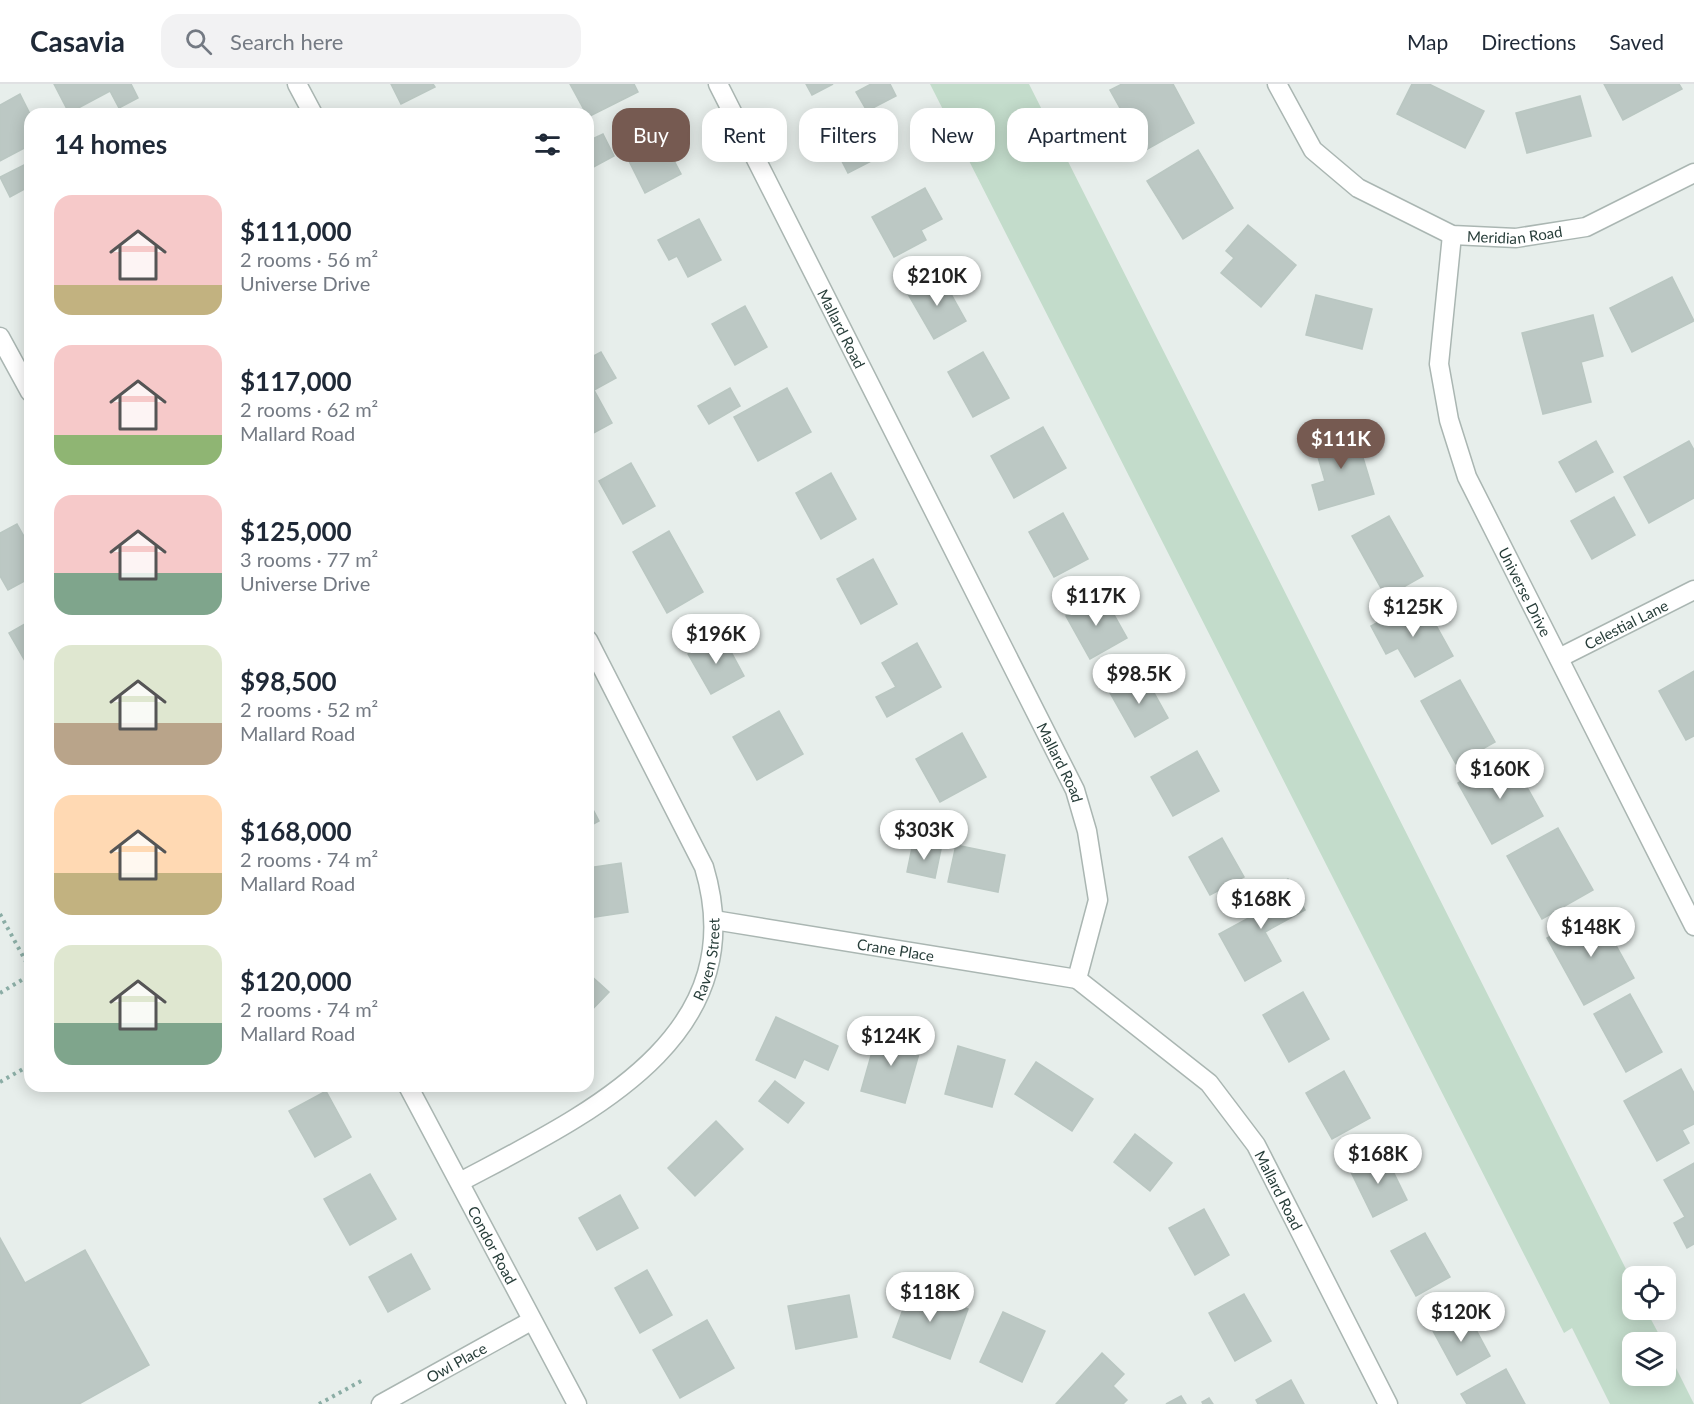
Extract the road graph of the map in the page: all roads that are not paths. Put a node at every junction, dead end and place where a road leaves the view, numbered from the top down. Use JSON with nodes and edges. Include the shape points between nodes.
{"nodes":[{"id":1,"x":297,"y":84,"type":"edge"},
{"id":2,"x":718,"y":84,"type":"edge"},
{"id":3,"x":1277,"y":84,"type":"edge"},
{"id":4,"x":310,"y":108,"type":"edge"},
{"id":5,"x":1694,"y":173,"type":"edge"},
{"id":6,"x":1452,"y":235,"type":"junction"},
{"id":7,"x":0,"y":337,"type":"edge"},
{"id":8,"x":24,"y":381,"type":"edge"},
{"id":9,"x":1694,"y":590,"type":"edge"},
{"id":10,"x":594,"y":652,"type":"edge"},
{"id":11,"x":1559,"y":658,"type":"junction"},
{"id":12,"x":714,"y":920,"type":"junction"},
{"id":13,"x":1694,"y":926,"type":"edge"},
{"id":14,"x":1077,"y":979,"type":"junction"},
{"id":15,"x":411,"y":1092,"type":"edge"},
{"id":16,"x":460,"y":1182,"type":"junction"},
{"id":17,"x":531,"y":1321,"type":"junction"},
{"id":18,"x":381,"y":1404,"type":"edge"},
{"id":19,"x":577,"y":1404,"type":"edge"},
{"id":20,"x":1388,"y":1404,"type":"edge"}],
"edges":[{"from":1,"to":4,"type":"street"},
{"from":2,"to":14,"type":"street","name":"Mallard Road","via":[[1075,790],[1088,831],[1098,900]]},
{"from":3,"to":6,"type":"street","name":"Meridian Road","via":[[1313,150],[1358,188]]},
{"from":5,"to":6,"type":"street","name":"Meridian Road","via":[[1586,227],[1516,238]]},
{"from":6,"to":11,"type":"street","name":"Universe Drive","via":[[1439,364],[1449,420],[1467,477]]},
{"from":7,"to":8,"type":"street"},
{"from":9,"to":11,"type":"street","name":"Celestial Lane"},
{"from":10,"to":12,"type":"street","name":"Raven Street","via":[[704,867]]},
{"from":11,"to":13,"type":"street","name":"Universe Drive"},
{"from":12,"to":14,"type":"street","name":"Crane Place"},
{"from":12,"to":16,"type":"street","name":"Raven Street","via":[[706,978],[669,1043],[607,1100]]},
{"from":14,"to":20,"type":"street","name":"Mallard Road","via":[[1209,1083],[1256,1145]]},
{"from":15,"to":16,"type":"street","name":"Condor Road"},
{"from":16,"to":17,"type":"street","name":"Condor Road"},
{"from":17,"to":18,"type":"street","name":"Owl Place"},
{"from":17,"to":19,"type":"street","name":"Condor Road"}]}
